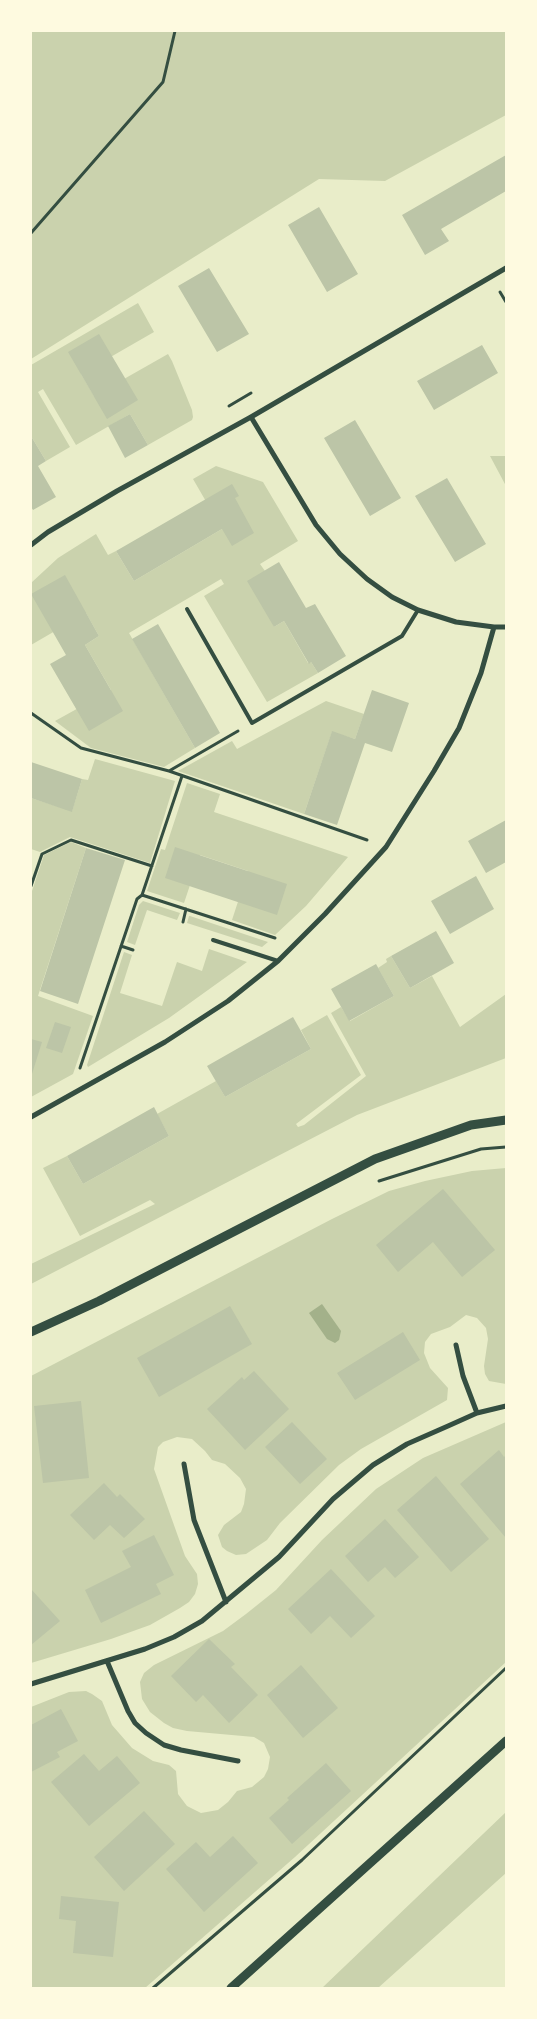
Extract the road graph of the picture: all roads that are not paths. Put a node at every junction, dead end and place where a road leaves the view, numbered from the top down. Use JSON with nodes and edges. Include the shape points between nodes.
{"nodes":[{"id":1,"x":506,"y":268,"type":"edge"},
{"id":2,"x":251,"y":417,"type":"junction"},
{"id":3,"x":31,"y":545,"type":"edge"},
{"id":4,"x":187,"y":609,"type":"dead end"},
{"id":5,"x":418,"y":610,"type":"junction"},
{"id":6,"x":494,"y":627,"type":"junction"},
{"id":7,"x":506,"y":627,"type":"edge"},
{"id":8,"x":213,"y":940,"type":"dead end"},
{"id":9,"x":278,"y":962,"type":"junction"},
{"id":10,"x":31,"y":1117,"type":"edge"},
{"id":11,"x":506,"y":1120,"type":"edge"},
{"id":12,"x":31,"y":1332,"type":"edge"},
{"id":13,"x":456,"y":1344,"type":"dead end"},
{"id":14,"x":506,"y":1406,"type":"edge"},
{"id":15,"x":477,"y":1413,"type":"junction"},
{"id":16,"x":184,"y":1464,"type":"dead end"},
{"id":17,"x":226,"y":1602,"type":"junction"},
{"id":18,"x":107,"y":1661,"type":"junction"},
{"id":19,"x":31,"y":1684,"type":"edge"},
{"id":20,"x":506,"y":1741,"type":"edge"},
{"id":21,"x":238,"y":1761,"type":"dead end"},
{"id":22,"x":231,"y":1988,"type":"edge"}],
"edges":[{"from":1,"to":2,"type":"street"},
{"from":2,"to":3,"type":"street","via":[[117,491]]},
{"from":2,"to":5,"type":"street","via":[[316,525],[340,554],[366,579]]},
{"from":4,"to":5,"type":"lane","via":[[252,723],[402,636]]},
{"from":5,"to":6,"type":"street","via":[[456,622]]},
{"from":6,"to":7,"type":"street"},
{"from":6,"to":9,"type":"street","via":[[481,673],[459,728],[386,847]]},
{"from":8,"to":9,"type":"lane"},
{"from":9,"to":10,"type":"street","via":[[228,1001],[165,1042]]},
{"from":11,"to":12,"type":"street","via":[[471,1125],[375,1159],[99,1301]]},
{"from":13,"to":15,"type":"street","via":[[463,1376]]},
{"from":14,"to":15,"type":"street"},
{"from":15,"to":17,"type":"street","via":[[408,1444],[356,1477],[279,1557]]},
{"from":16,"to":17,"type":"street","via":[[194,1520]]},
{"from":17,"to":18,"type":"street","via":[[174,1637]]},
{"from":18,"to":19,"type":"street"},
{"from":18,"to":21,"type":"street","via":[[128,1711],[146,1733],[164,1745]]},
{"from":20,"to":22,"type":"street"}]}
